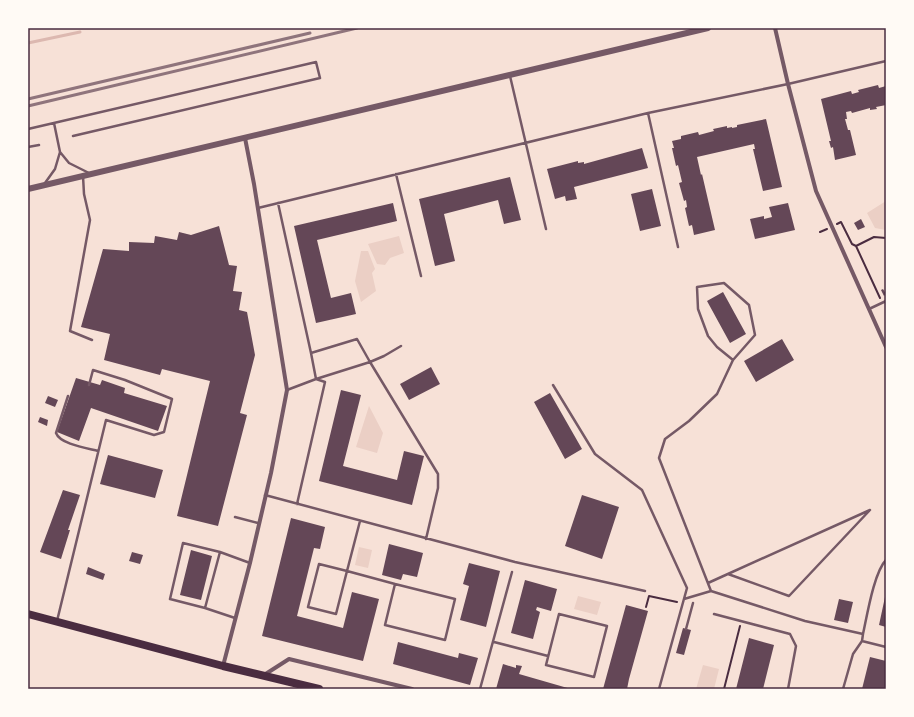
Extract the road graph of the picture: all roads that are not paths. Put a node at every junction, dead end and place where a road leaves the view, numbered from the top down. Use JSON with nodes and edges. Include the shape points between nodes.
{"nodes":[{"id":1,"x":708,"y":28,"type":"edge"},
{"id":2,"x":775,"y":28,"type":"edge"},
{"id":3,"x":886,"y":61,"type":"edge"},
{"id":4,"x":510,"y":75,"type":"junction"},
{"id":5,"x":788,"y":84,"type":"junction"},
{"id":6,"x":648,"y":113,"type":"junction"},
{"id":7,"x":54,"y":123,"type":"junction"},
{"id":8,"x":28,"y":129,"type":"edge"},
{"id":9,"x":73,"y":136,"type":"dead end"},
{"id":10,"x":245,"y":138,"type":"junction"},
{"id":11,"x":525,"y":144,"type":"junction"},
{"id":12,"x":39,"y":145,"type":"dead end"},
{"id":13,"x":28,"y":147,"type":"edge"},
{"id":14,"x":60,"y":152,"type":"junction"},
{"id":15,"x":92,"y":174,"type":"junction"},
{"id":16,"x":396,"y":174,"type":"junction"},
{"id":17,"x":83,"y":176,"type":"junction"},
{"id":18,"x":43,"y":185,"type":"junction"},
{"id":19,"x":28,"y":189,"type":"edge"},
{"id":20,"x":278,"y":203,"type":"junction"},
{"id":21,"x":257,"y":208,"type":"junction"},
{"id":22,"x":546,"y":229,"type":"dead end"},
{"id":23,"x":678,"y":247,"type":"dead end"},
{"id":24,"x":420,"y":276,"type":"dead end"},
{"id":25,"x":886,"y":301,"type":"edge"},
{"id":26,"x":869,"y":309,"type":"junction"},
{"id":27,"x":92,"y":340,"type":"dead end"},
{"id":28,"x":401,"y":346,"type":"dead end"},
{"id":29,"x":886,"y":347,"type":"edge"},
{"id":30,"x":311,"y":353,"type":"junction"},
{"id":31,"x":733,"y":360,"type":"junction"},
{"id":32,"x":370,"y":362,"type":"junction"},
{"id":33,"x":316,"y":379,"type":"junction"},
{"id":34,"x":89,"y":385,"type":"dead end"},
{"id":35,"x":552,"y":385,"type":"dead end"},
{"id":36,"x":286,"y":390,"type":"junction"},
{"id":37,"x":68,"y":396,"type":"dead end"},
{"id":38,"x":98,"y":451,"type":"junction"},
{"id":39,"x":264,"y":495,"type":"junction"},
{"id":40,"x":297,"y":504,"type":"junction"},
{"id":41,"x":235,"y":517,"type":"dead end"},
{"id":42,"x":360,"y":521,"type":"junction"},
{"id":43,"x":258,"y":523,"type":"junction"},
{"id":44,"x":426,"y":539,"type":"junction"},
{"id":45,"x":220,"y":552,"type":"junction"},
{"id":46,"x":886,"y":560,"type":"edge"},
{"id":47,"x":250,"y":563,"type":"junction"},
{"id":48,"x":347,"y":571,"type":"junction"},
{"id":49,"x":512,"y":572,"type":"dead end"},
{"id":50,"x":728,"y":574,"type":"junction"},
{"id":51,"x":708,"y":583,"type":"junction"},
{"id":52,"x":395,"y":584,"type":"junction"},
{"id":53,"x":644,"y":591,"type":"dead end"},
{"id":54,"x":711,"y":591,"type":"junction"},
{"id":55,"x":683,"y":599,"type":"junction"},
{"id":56,"x":693,"y":603,"type":"dead end"},
{"id":57,"x":206,"y":608,"type":"junction"},
{"id":58,"x":28,"y":614,"type":"edge"},
{"id":59,"x":714,"y":614,"type":"dead end"},
{"id":60,"x":235,"y":618,"type":"junction"},
{"id":61,"x":57,"y":622,"type":"junction"},
{"id":62,"x":686,"y":629,"type":"dead end"},
{"id":63,"x":863,"y":634,"type":"junction"},
{"id":64,"x":862,"y":641,"type":"junction"},
{"id":65,"x":494,"y":642,"type":"junction"},
{"id":66,"x":886,"y":647,"type":"edge"},
{"id":67,"x":548,"y":656,"type":"junction"},
{"id":68,"x":223,"y":666,"type":"junction"},
{"id":69,"x":263,"y":676,"type":"junction"},
{"id":70,"x":319,"y":689,"type":"edge"},
{"id":71,"x":412,"y":689,"type":"edge"},
{"id":72,"x":480,"y":689,"type":"edge"},
{"id":73,"x":659,"y":689,"type":"edge"},
{"id":74,"x":788,"y":689,"type":"edge"},
{"id":75,"x":843,"y":689,"type":"edge"}],
"edges":[{"from":1,"to":4,"type":"street"},
{"from":2,"to":5,"type":"street"},
{"from":3,"to":5,"type":"lane"},
{"from":4,"to":10,"type":"street"},
{"from":4,"to":11,"type":"lane"},
{"from":5,"to":6,"type":"lane"},
{"from":5,"to":26,"type":"street","via":[[816,191]]},
{"from":6,"to":11,"type":"lane"},
{"from":6,"to":23,"type":"lane"},
{"from":7,"to":8,"type":"lane"},
{"from":7,"to":9,"type":"lane","via":[[316,62],[320,78]]},
{"from":7,"to":14,"type":"lane"},
{"from":10,"to":15,"type":"street"},
{"from":10,"to":21,"type":"street"},
{"from":11,"to":16,"type":"lane"},
{"from":11,"to":22,"type":"lane"},
{"from":12,"to":13,"type":"lane"},
{"from":14,"to":15,"type":"lane","via":[[69,163]]},
{"from":14,"to":18,"type":"lane","via":[[55,169]]},
{"from":15,"to":17,"type":"street"},
{"from":16,"to":20,"type":"lane"},
{"from":16,"to":24,"type":"lane"},
{"from":17,"to":18,"type":"street"},
{"from":17,"to":27,"type":"lane","via":[[90,220],[70,331]]},
{"from":18,"to":19,"type":"street"},
{"from":20,"to":21,"type":"lane"},
{"from":20,"to":30,"type":"lane"},
{"from":21,"to":36,"type":"street"},
{"from":25,"to":26,"type":"lane"},
{"from":26,"to":29,"type":"street"},
{"from":28,"to":32,"type":"lane"},
{"from":30,"to":32,"type":"lane","via":[[357,339]]},
{"from":30,"to":33,"type":"lane"},
{"from":31,"to":31,"type":"lane","via":[[755,335],[749,305],[724,283],[697,286],[698,309],[708,336]]},
{"from":31,"to":51,"type":"lane","via":[[717,394],[689,421],[665,439],[659,458]]},
{"from":32,"to":33,"type":"lane"},
{"from":32,"to":44,"type":"lane","via":[[438,474],[438,488]]},
{"from":33,"to":36,"type":"lane"},
{"from":33,"to":40,"type":"lane","via":[[326,382]]},
{"from":34,"to":38,"type":"lane","via":[[94,370],[172,399],[164,432],[154,435],[106,420]]},
{"from":35,"to":55,"type":"lane","via":[[595,454],[642,490],[687,588]]},
{"from":36,"to":39,"type":"street","via":[[271,473]]},
{"from":37,"to":38,"type":"lane","via":[[56,433],[58,438]]},
{"from":38,"to":61,"type":"lane"},
{"from":39,"to":40,"type":"lane"},
{"from":39,"to":43,"type":"street"},
{"from":40,"to":42,"type":"lane"},
{"from":41,"to":43,"type":"lane"},
{"from":42,"to":44,"type":"lane"},
{"from":42,"to":48,"type":"lane"},
{"from":43,"to":47,"type":"street"},
{"from":44,"to":53,"type":"lane"},
{"from":45,"to":47,"type":"lane"},
{"from":45,"to":57,"type":"lane"},
{"from":45,"to":57,"type":"lane","via":[[183,543],[170,599]]},
{"from":46,"to":63,"type":"lane","via":[[877,579]]},
{"from":47,"to":60,"type":"street"},
{"from":48,"to":48,"type":"lane","via":[[319,564],[308,607],[336,614]]},
{"from":48,"to":52,"type":"lane"},
{"from":49,"to":65,"type":"lane"},
{"from":50,"to":50,"type":"lane","via":[[763,558],[870,510],[789,596]]},
{"from":50,"to":51,"type":"lane"},
{"from":51,"to":54,"type":"lane"},
{"from":52,"to":52,"type":"lane","via":[[385,625],[445,640],[455,599]]},
{"from":54,"to":55,"type":"lane"},
{"from":54,"to":63,"type":"lane","via":[[805,621]]},
{"from":55,"to":73,"type":"lane"},
{"from":56,"to":62,"type":"lane"},
{"from":57,"to":60,"type":"lane"},
{"from":58,"to":61,"type":"main road"},
{"from":59,"to":74,"type":"lane","via":[[790,634],[796,646]]},
{"from":60,"to":68,"type":"street"},
{"from":61,"to":68,"type":"main road"},
{"from":63,"to":64,"type":"lane"},
{"from":64,"to":66,"type":"lane"},
{"from":64,"to":75,"type":"lane","via":[[853,654]]},
{"from":65,"to":67,"type":"lane"},
{"from":65,"to":72,"type":"lane"},
{"from":67,"to":67,"type":"lane","via":[[559,614],[607,626],[594,678],[546,665]]},
{"from":68,"to":69,"type":"main road"},
{"from":69,"to":70,"type":"main road"},
{"from":69,"to":71,"type":"street","via":[[289,658]]}]}
